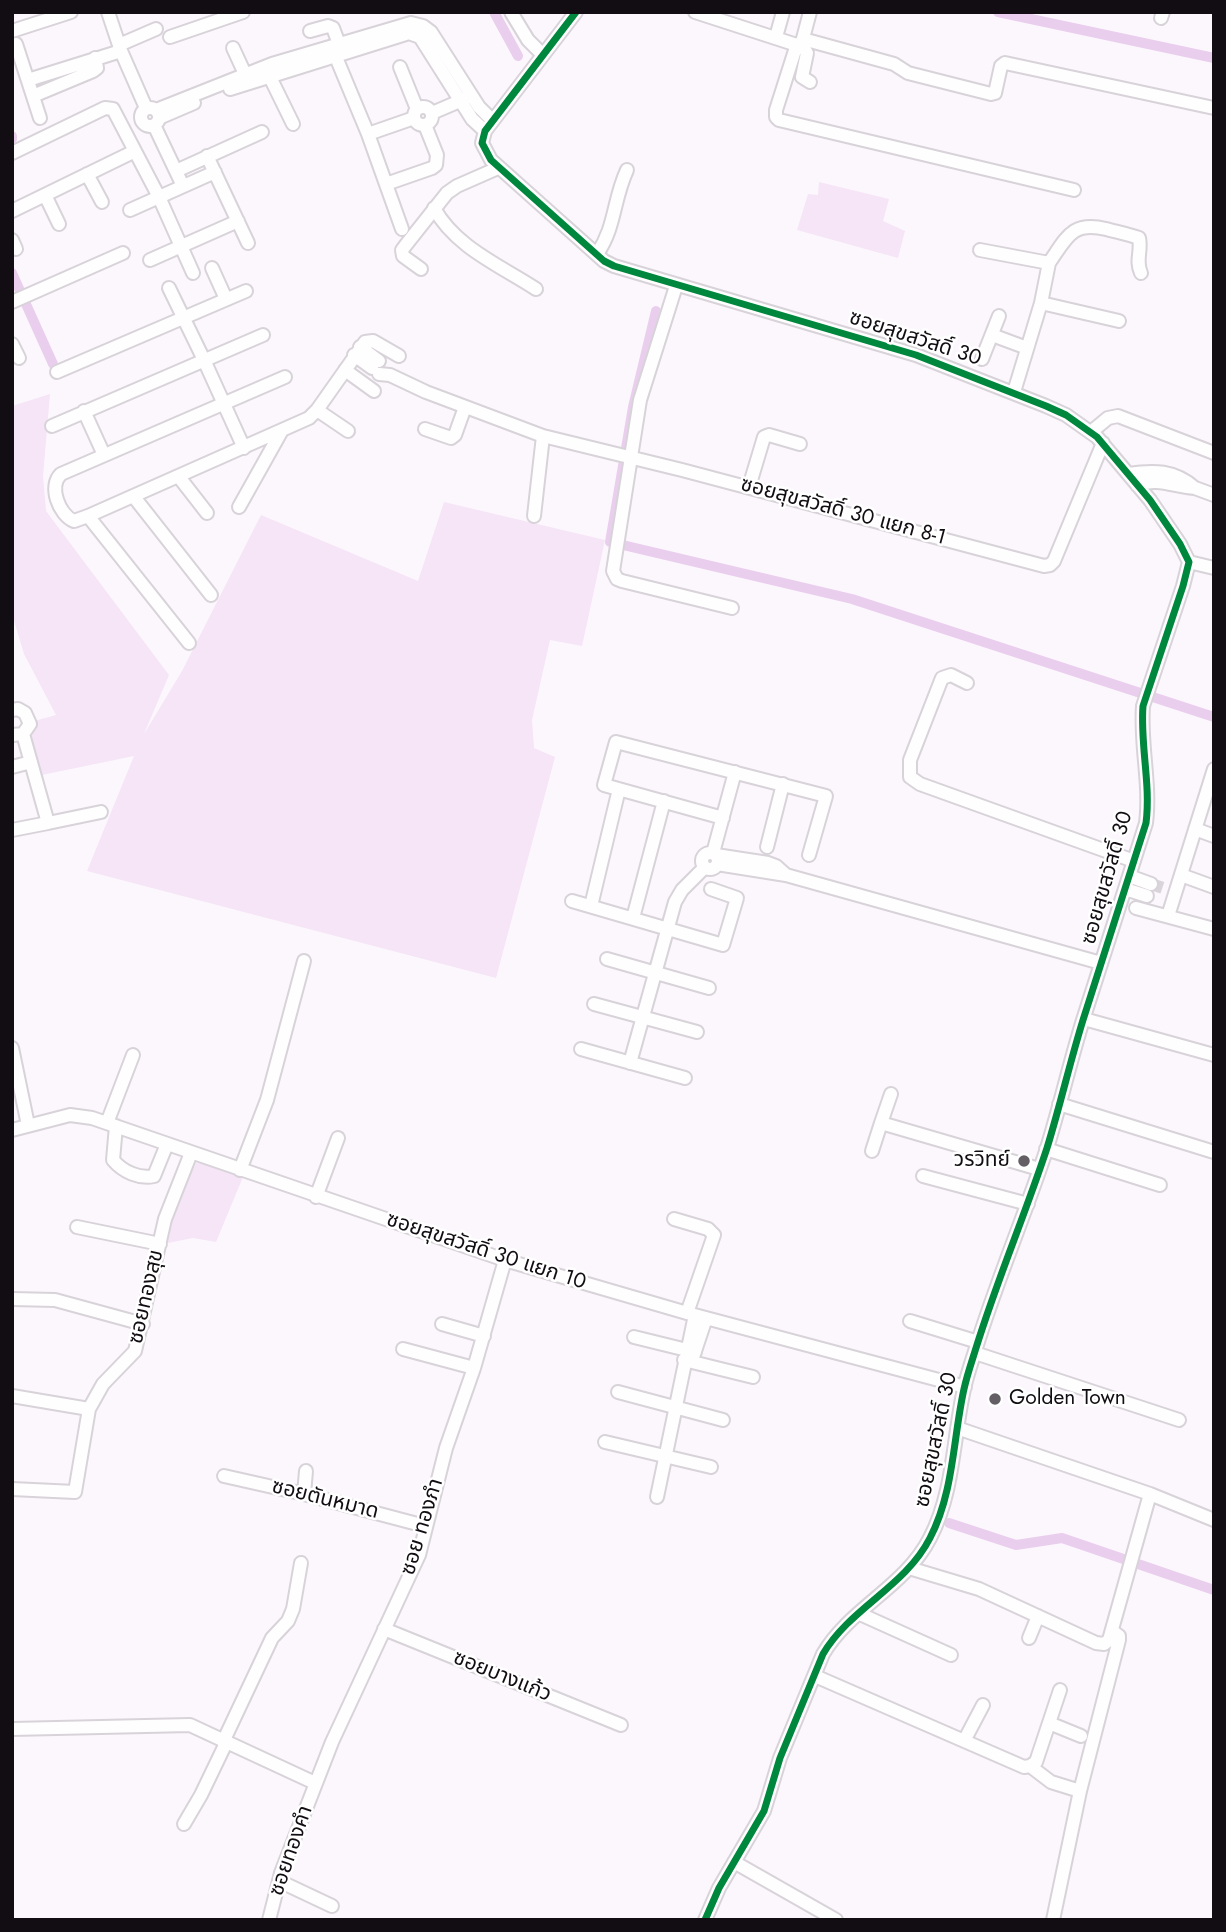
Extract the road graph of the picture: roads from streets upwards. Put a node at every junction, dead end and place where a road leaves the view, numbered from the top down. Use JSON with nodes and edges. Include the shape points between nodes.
{"nodes":[{"id":1,"x":71,"y":12,"type":"edge"},
{"id":2,"x":108,"y":12,"type":"edge"},
{"id":3,"x":243,"y":12,"type":"edge"},
{"id":4,"x":511,"y":12,"type":"edge"},
{"id":5,"x":519,"y":12,"type":"edge"},
{"id":6,"x":576,"y":12,"type":"edge"},
{"id":7,"x":695,"y":12,"type":"edge"},
{"id":8,"x":783,"y":12,"type":"edge"},
{"id":9,"x":810,"y":12,"type":"edge"},
{"id":10,"x":218,"y":16,"type":"edge"},
{"id":11,"x":156,"y":29,"type":"dead end"},
{"id":12,"x":310,"y":31,"type":"dead end"},
{"id":13,"x":170,"y":37,"type":"dead end"},
{"id":14,"x":776,"y":37,"type":"junction"},
{"id":15,"x":14,"y":38,"type":"edge"},
{"id":16,"x":800,"y":43,"type":"junction"},
{"id":17,"x":120,"y":48,"type":"junction"},
{"id":18,"x":233,"y":48,"type":"dead end"},
{"id":19,"x":335,"y":48,"type":"junction"},
{"id":20,"x":545,"y":52,"type":"junction"},
{"id":21,"x":95,"y":58,"type":"junction"},
{"id":22,"x":400,"y":66,"type":"dead end"},
{"id":23,"x":267,"y":71,"type":"junction"},
{"id":24,"x":245,"y":74,"type":"junction"},
{"id":25,"x":28,"y":80,"type":"junction"},
{"id":26,"x":810,"y":82,"type":"dead end"},
{"id":27,"x":33,"y":96,"type":"junction"},
{"id":28,"x":466,"y":98,"type":"junction"},
{"id":29,"x":1214,"y":108,"type":"edge"},
{"id":30,"x":154,"y":115,"type":"junction"},
{"id":31,"x":422,"y":116,"type":"junction"},
{"id":32,"x":40,"y":118,"type":"dead end"},
{"id":33,"x":293,"y":124,"type":"dead end"},
{"id":34,"x":488,"y":125,"type":"junction"},
{"id":35,"x":262,"y":132,"type":"dead end"},
{"id":36,"x":368,"y":134,"type":"junction"},
{"id":37,"x":135,"y":151,"type":"junction"},
{"id":38,"x":12,"y":153,"type":"edge"},
{"id":39,"x":207,"y":156,"type":"junction"},
{"id":40,"x":499,"y":168,"type":"junction"},
{"id":41,"x":627,"y":170,"type":"dead end"},
{"id":42,"x":176,"y":171,"type":"junction"},
{"id":43,"x":215,"y":172,"type":"junction"},
{"id":44,"x":88,"y":174,"type":"junction"},
{"id":45,"x":386,"y":184,"type":"junction"},
{"id":46,"x":183,"y":187,"type":"junction"},
{"id":47,"x":1074,"y":190,"type":"dead end"},
{"id":48,"x":45,"y":195,"type":"junction"},
{"id":49,"x":159,"y":198,"type":"junction"},
{"id":50,"x":102,"y":202,"type":"dead end"},
{"id":51,"x":434,"y":208,"type":"junction"},
{"id":52,"x":130,"y":210,"type":"dead end"},
{"id":53,"x":12,"y":211,"type":"edge"},
{"id":54,"x":239,"y":221,"type":"junction"},
{"id":55,"x":59,"y":224,"type":"dead end"},
{"id":56,"x":402,"y":229,"type":"dead end"},
{"id":57,"x":248,"y":243,"type":"dead end"},
{"id":58,"x":181,"y":246,"type":"junction"},
{"id":59,"x":980,"y":250,"type":"dead end"},
{"id":60,"x":123,"y":253,"type":"dead end"},
{"id":61,"x":597,"y":254,"type":"junction"},
{"id":62,"x":150,"y":260,"type":"dead end"},
{"id":63,"x":1049,"y":263,"type":"junction"},
{"id":64,"x":212,"y":268,"type":"dead end"},
{"id":65,"x":421,"y":269,"type":"dead end"},
{"id":66,"x":193,"y":273,"type":"dead end"},
{"id":67,"x":1141,"y":273,"type":"dead end"},
{"id":68,"x":676,"y":286,"type":"junction"},
{"id":69,"x":169,"y":288,"type":"dead end"},
{"id":70,"x":537,"y":289,"type":"dead end"},
{"id":71,"x":246,"y":291,"type":"dead end"},
{"id":72,"x":226,"y":299,"type":"junction"},
{"id":73,"x":16,"y":301,"type":"edge"},
{"id":74,"x":1041,"y":303,"type":"junction"},
{"id":75,"x":999,"y":316,"type":"dead end"},
{"id":76,"x":183,"y":317,"type":"junction"},
{"id":77,"x":1119,"y":321,"type":"dead end"},
{"id":78,"x":264,"y":335,"type":"dead end"},
{"id":79,"x":992,"y":335,"type":"junction"},
{"id":80,"x":12,"y":344,"type":"edge"},
{"id":81,"x":1027,"y":348,"type":"junction"},
{"id":82,"x":357,"y":351,"type":"junction"},
{"id":83,"x":398,"y":356,"type":"dead end"},
{"id":84,"x":19,"y":358,"type":"dead end"},
{"id":85,"x":982,"y":359,"type":"dead end"},
{"id":86,"x":204,"y":360,"type":"junction"},
{"id":87,"x":345,"y":370,"type":"junction"},
{"id":88,"x":57,"y":372,"type":"dead end"},
{"id":89,"x":285,"y":377,"type":"dead end"},
{"id":90,"x":374,"y":391,"type":"dead end"},
{"id":91,"x":1014,"y":391,"type":"junction"},
{"id":92,"x":224,"y":403,"type":"junction"},
{"id":93,"x":465,"y":407,"type":"junction"},
{"id":94,"x":317,"y":410,"type":"junction"},
{"id":95,"x":84,"y":411,"type":"junction"},
{"id":96,"x":52,"y":426,"type":"dead end"},
{"id":97,"x":425,"y":429,"type":"dead end"},
{"id":98,"x":348,"y":431,"type":"dead end"},
{"id":99,"x":281,"y":432,"type":"junction"},
{"id":100,"x":1091,"y":432,"type":"junction"},
{"id":101,"x":543,"y":436,"type":"junction"},
{"id":102,"x":1103,"y":443,"type":"junction"},
{"id":103,"x":800,"y":444,"type":"dead end"},
{"id":104,"x":244,"y":448,"type":"junction"},
{"id":105,"x":1214,"y":453,"type":"edge"},
{"id":106,"x":104,"y":455,"type":"junction"},
{"id":107,"x":625,"y":455,"type":"junction"},
{"id":108,"x":1128,"y":474,"type":"junction"},
{"id":109,"x":179,"y":477,"type":"junction"},
{"id":110,"x":1137,"y":485,"type":"junction"},
{"id":111,"x":749,"y":487,"type":"junction"},
{"id":112,"x":1195,"y":488,"type":"junction"},
{"id":113,"x":1214,"y":495,"type":"edge"},
{"id":114,"x":134,"y":498,"type":"junction"},
{"id":115,"x":239,"y":507,"type":"dead end"},
{"id":116,"x":207,"y":513,"type":"dead end"},
{"id":117,"x":88,"y":516,"type":"junction"},
{"id":118,"x":534,"y":516,"type":"dead end"},
{"id":119,"x":1189,"y":562,"type":"junction"},
{"id":120,"x":1214,"y":568,"type":"edge"},
{"id":121,"x":211,"y":595,"type":"dead end"},
{"id":122,"x":732,"y":608,"type":"dead end"},
{"id":123,"x":188,"y":643,"type":"dead end"},
{"id":124,"x":967,"y":683,"type":"dead end"},
{"id":125,"x":13,"y":708,"type":"edge"},
{"id":126,"x":18,"y":735,"type":"edge"},
{"id":127,"x":31,"y":762,"type":"junction"},
{"id":128,"x":12,"y":767,"type":"edge"},
{"id":129,"x":735,"y":772,"type":"junction"},
{"id":130,"x":1213,"y":776,"type":"edge"},
{"id":131,"x":783,"y":784,"type":"junction"},
{"id":132,"x":619,"y":789,"type":"junction"},
{"id":133,"x":664,"y":802,"type":"junction"},
{"id":134,"x":101,"y":812,"type":"dead end"},
{"id":135,"x":723,"y":818,"type":"junction"},
{"id":136,"x":48,"y":823,"type":"junction"},
{"id":137,"x":1195,"y":829,"type":"junction"},
{"id":138,"x":12,"y":830,"type":"edge"},
{"id":139,"x":1214,"y":836,"type":"edge"},
{"id":140,"x":766,"y":847,"type":"dead end"},
{"id":141,"x":809,"y":855,"type":"dead end"},
{"id":142,"x":713,"y":860,"type":"junction"},
{"id":143,"x":1134,"y":861,"type":"junction"},
{"id":144,"x":1181,"y":875,"type":"junction"},
{"id":145,"x":1127,"y":883,"type":"junction"},
{"id":146,"x":1214,"y":887,"type":"edge"},
{"id":147,"x":711,"y":889,"type":"dead end"},
{"id":148,"x":1162,"y":897,"type":"junction"},
{"id":149,"x":572,"y":901,"type":"dead end"},
{"id":150,"x":591,"y":906,"type":"junction"},
{"id":151,"x":1136,"y":908,"type":"dead end"},
{"id":152,"x":633,"y":918,"type":"junction"},
{"id":153,"x":667,"y":929,"type":"junction"},
{"id":154,"x":1214,"y":929,"type":"edge"},
{"id":155,"x":607,"y":959,"type":"dead end"},
{"id":156,"x":304,"y":961,"type":"dead end"},
{"id":157,"x":1101,"y":963,"type":"junction"},
{"id":158,"x":655,"y":973,"type":"junction"},
{"id":159,"x":709,"y":988,"type":"dead end"},
{"id":160,"x":594,"y":1004,"type":"dead end"},
{"id":161,"x":643,"y":1017,"type":"junction"},
{"id":162,"x":1084,"y":1019,"type":"junction"},
{"id":163,"x":697,"y":1032,"type":"dead end"},
{"id":164,"x":12,"y":1048,"type":"edge"},
{"id":165,"x":580,"y":1049,"type":"dead end"},
{"id":166,"x":133,"y":1055,"type":"dead end"},
{"id":167,"x":1214,"y":1055,"type":"edge"},
{"id":168,"x":630,"y":1063,"type":"junction"},
{"id":169,"x":685,"y":1078,"type":"dead end"},
{"id":170,"x":891,"y":1094,"type":"dead end"},
{"id":171,"x":1059,"y":1104,"type":"junction"},
{"id":172,"x":881,"y":1123,"type":"junction"},
{"id":173,"x":28,"y":1125,"type":"junction"},
{"id":174,"x":111,"y":1125,"type":"junction"},
{"id":175,"x":12,"y":1130,"type":"edge"},
{"id":176,"x":338,"y":1138,"type":"dead end"},
{"id":177,"x":167,"y":1144,"type":"junction"},
{"id":178,"x":1046,"y":1149,"type":"junction"},
{"id":179,"x":872,"y":1151,"type":"dead end"},
{"id":180,"x":1214,"y":1152,"type":"edge"},
{"id":181,"x":191,"y":1153,"type":"junction"},
{"id":182,"x":1039,"y":1169,"type":"junction"},
{"id":183,"x":240,"y":1170,"type":"junction"},
{"id":184,"x":923,"y":1176,"type":"dead end"},
{"id":185,"x":1160,"y":1185,"type":"dead end"},
{"id":186,"x":316,"y":1196,"type":"junction"},
{"id":187,"x":1028,"y":1204,"type":"junction"},
{"id":188,"x":674,"y":1219,"type":"dead end"},
{"id":189,"x":77,"y":1227,"type":"dead end"},
{"id":190,"x":160,"y":1244,"type":"junction"},
{"id":191,"x":505,"y":1260,"type":"junction"},
{"id":192,"x":12,"y":1299,"type":"edge"},
{"id":193,"x":696,"y":1315,"type":"junction"},
{"id":194,"x":910,"y":1321,"type":"dead end"},
{"id":195,"x":143,"y":1324,"type":"junction"},
{"id":196,"x":442,"y":1324,"type":"dead end"},
{"id":197,"x":484,"y":1336,"type":"junction"},
{"id":198,"x":634,"y":1337,"type":"dead end"},
{"id":199,"x":977,"y":1347,"type":"junction"},
{"id":200,"x":403,"y":1349,"type":"dead end"},
{"id":201,"x":688,"y":1359,"type":"junction"},
{"id":202,"x":474,"y":1368,"type":"junction"},
{"id":203,"x":753,"y":1377,"type":"dead end"},
{"id":204,"x":965,"y":1387,"type":"junction"},
{"id":205,"x":618,"y":1392,"type":"dead end"},
{"id":206,"x":12,"y":1396,"type":"edge"},
{"id":207,"x":676,"y":1407,"type":"junction"},
{"id":208,"x":89,"y":1409,"type":"junction"},
{"id":209,"x":723,"y":1420,"type":"dead end"},
{"id":210,"x":1179,"y":1420,"type":"dead end"},
{"id":211,"x":957,"y":1428,"type":"junction"},
{"id":212,"x":605,"y":1442,"type":"dead end"},
{"id":213,"x":665,"y":1456,"type":"junction"},
{"id":214,"x":710,"y":1467,"type":"dead end"},
{"id":215,"x":306,"y":1471,"type":"dead end"},
{"id":216,"x":224,"y":1476,"type":"dead end"},
{"id":217,"x":12,"y":1489,"type":"edge"},
{"id":218,"x":304,"y":1494,"type":"junction"},
{"id":219,"x":1150,"y":1494,"type":"junction"},
{"id":220,"x":657,"y":1497,"type":"dead end"},
{"id":221,"x":1214,"y":1520,"type":"edge"},
{"id":222,"x":425,"y":1525,"type":"junction"},
{"id":223,"x":301,"y":1563,"type":"dead end"},
{"id":224,"x":909,"y":1568,"type":"junction"},
{"id":225,"x":859,"y":1614,"type":"junction"},
{"id":226,"x":1038,"y":1616,"type":"junction"},
{"id":227,"x":384,"y":1629,"type":"junction"},
{"id":228,"x":1112,"y":1631,"type":"junction"},
{"id":229,"x":1029,"y":1638,"type":"dead end"},
{"id":230,"x":951,"y":1655,"type":"dead end"},
{"id":231,"x":815,"y":1676,"type":"junction"},
{"id":232,"x":1060,"y":1690,"type":"dead end"},
{"id":233,"x":983,"y":1704,"type":"dead end"},
{"id":234,"x":1049,"y":1723,"type":"junction"},
{"id":235,"x":621,"y":1725,"type":"dead end"},
{"id":236,"x":12,"y":1730,"type":"edge"},
{"id":237,"x":1081,"y":1736,"type":"dead end"},
{"id":238,"x":964,"y":1741,"type":"junction"},
{"id":239,"x":224,"y":1742,"type":"junction"},
{"id":240,"x":1030,"y":1766,"type":"junction"},
{"id":241,"x":315,"y":1783,"type":"junction"},
{"id":242,"x":1080,"y":1791,"type":"junction"},
{"id":243,"x":184,"y":1824,"type":"dead end"},
{"id":244,"x":734,"y":1862,"type":"junction"},
{"id":245,"x":279,"y":1879,"type":"junction"},
{"id":246,"x":332,"y":1906,"type":"dead end"},
{"id":247,"x":269,"y":1920,"type":"edge"},
{"id":248,"x":705,"y":1920,"type":"edge"},
{"id":249,"x":836,"y":1920,"type":"edge"},
{"id":250,"x":1053,"y":1920,"type":"edge"}],
"edges":[{"from":1,"to":15,"type":"street"},
{"from":2,"to":17,"type":"street"},
{"from":3,"to":10,"type":"street"},
{"from":4,"to":20,"type":"street","via":[[528,40]]},
{"from":5,"to":20,"type":"street"},
{"from":6,"to":20,"type":"street"},
{"from":7,"to":14,"type":"street"},
{"from":8,"to":14,"type":"street"},
{"from":9,"to":16,"type":"street"},
{"from":10,"to":13,"type":"street"},
{"from":11,"to":17,"type":"street"},
{"from":12,"to":19,"type":"street","via":[[333,28]]},
{"from":14,"to":16,"type":"street"},
{"from":15,"to":25,"type":"street"},
{"from":16,"to":26,"type":"street","via":[[807,53],[802,76]]},
{"from":16,"to":29,"type":"street","via":[[894,64],[908,73],[991,94],[1005,63]]},
{"from":16,"to":47,"type":"street","via":[[776,110],[779,120]]},
{"from":17,"to":21,"type":"street"},
{"from":17,"to":30,"type":"street"},
{"from":18,"to":24,"type":"street"},
{"from":19,"to":23,"type":"street"},
{"from":19,"to":28,"type":"street","via":[[402,24],[422,26],[430,32]]},
{"from":19,"to":36,"type":"street"},
{"from":20,"to":34,"type":"street"},
{"from":21,"to":25,"type":"street"},
{"from":21,"to":27,"type":"street","via":[[93,71]]},
{"from":22,"to":31,"type":"street"},
{"from":23,"to":24,"type":"street"},
{"from":23,"to":30,"type":"street"},
{"from":23,"to":33,"type":"street"},
{"from":24,"to":30,"type":"street"},
{"from":25,"to":27,"type":"street"},
{"from":27,"to":32,"type":"street"},
{"from":28,"to":31,"type":"street"},
{"from":28,"to":34,"type":"street"},
{"from":30,"to":42,"type":"street"},
{"from":31,"to":36,"type":"street"},
{"from":31,"to":45,"type":"street","via":[[437,155],[436,165]]},
{"from":34,"to":40,"type":"street","name":"ซอยสุขสวัสดิ์ 30","via":[[483,147]]},
{"from":35,"to":39,"type":"street"},
{"from":36,"to":45,"type":"street"},
{"from":37,"to":38,"type":"street","via":[[109,108]]},
{"from":37,"to":44,"type":"street"},
{"from":37,"to":49,"type":"street"},
{"from":39,"to":42,"type":"street"},
{"from":39,"to":43,"type":"street"},
{"from":40,"to":51,"type":"street","via":[[457,186]]},
{"from":40,"to":61,"type":"street","name":"ซอยสุขสวัสดิ์ 30"},
{"from":41,"to":61,"type":"street","via":[[608,238]]},
{"from":42,"to":46,"type":"street"},
{"from":43,"to":46,"type":"street"},
{"from":43,"to":54,"type":"street"},
{"from":44,"to":48,"type":"street"},
{"from":44,"to":50,"type":"street"},
{"from":45,"to":56,"type":"street"},
{"from":46,"to":49,"type":"street"},
{"from":48,"to":53,"type":"street"},
{"from":48,"to":55,"type":"street"},
{"from":49,"to":52,"type":"street"},
{"from":49,"to":58,"type":"street"},
{"from":51,"to":65,"type":"street","via":[[402,250],[403,256]]},
{"from":51,"to":70,"type":"street","via":[[461,241]]},
{"from":54,"to":57,"type":"street"},
{"from":54,"to":58,"type":"street"},
{"from":58,"to":62,"type":"street"},
{"from":58,"to":66,"type":"street"},
{"from":59,"to":63,"type":"street"},
{"from":60,"to":73,"type":"street"},
{"from":61,"to":68,"type":"street","name":"ซอยสุขสวัสดิ์ 30","via":[[614,266]]},
{"from":63,"to":67,"type":"street","via":[[1075,230],[1093,226],[1139,238]]},
{"from":63,"to":74,"type":"street"},
{"from":64,"to":72,"type":"street"},
{"from":68,"to":91,"type":"street","name":"ซอยสุขสวัสดิ์ 30","via":[[916,355]]},
{"from":68,"to":107,"type":"street"},
{"from":69,"to":76,"type":"street"},
{"from":71,"to":72,"type":"street"},
{"from":72,"to":76,"type":"street"},
{"from":74,"to":77,"type":"street"},
{"from":74,"to":81,"type":"street"},
{"from":75,"to":79,"type":"street"},
{"from":76,"to":86,"type":"street"},
{"from":76,"to":88,"type":"street"},
{"from":78,"to":86,"type":"street"},
{"from":79,"to":81,"type":"street"},
{"from":79,"to":85,"type":"street"},
{"from":80,"to":84,"type":"street"},
{"from":81,"to":91,"type":"street"},
{"from":82,"to":83,"type":"street","via":[[373,341]]},
{"from":82,"to":87,"type":"street"},
{"from":82,"to":93,"type":"street","name":"ซอยสุขสวัสดิ์ 30 แยก 8-1","via":[[381,369]]},
{"from":86,"to":92,"type":"street"},
{"from":86,"to":95,"type":"street"},
{"from":87,"to":90,"type":"street"},
{"from":87,"to":94,"type":"street"},
{"from":89,"to":92,"type":"street"},
{"from":91,"to":100,"type":"street","name":"ซอยสุขสวัสดิ์ 30"},
{"from":92,"to":104,"type":"street"},
{"from":92,"to":106,"type":"street"},
{"from":93,"to":97,"type":"street","via":[[451,438]]},
{"from":93,"to":101,"type":"street","name":"ซอยสุขสวัสดิ์ 30 แยก 8-1"},
{"from":94,"to":98,"type":"street"},
{"from":94,"to":99,"type":"street"},
{"from":95,"to":96,"type":"street"},
{"from":95,"to":106,"type":"street"},
{"from":99,"to":104,"type":"street"},
{"from":99,"to":115,"type":"street"},
{"from":100,"to":102,"type":"street","name":"ซอยสุขสวัสดิ์ 30"},
{"from":100,"to":105,"type":"street","via":[[1118,416]]},
{"from":101,"to":107,"type":"street","name":"ซอยสุขสวัสดิ์ 30 แยก 8-1"},
{"from":101,"to":118,"type":"street"},
{"from":102,"to":108,"type":"street","name":"ซอยสุขสวัสดิ์ 30"},
{"from":102,"to":111,"type":"street","name":"ซอยสุขสวัสดิ์ 30 แยก 8-1","via":[[1054,561],[1044,566]]},
{"from":103,"to":111,"type":"street","via":[[764,437]]},
{"from":104,"to":109,"type":"street"},
{"from":106,"to":117,"type":"street","via":[[61,474],[54,484],[66,517],[75,521]]},
{"from":107,"to":111,"type":"street","name":"ซอยสุขสวัสดิ์ 30 แยก 8-1"},
{"from":107,"to":122,"type":"street","via":[[613,571],[617,579]]},
{"from":108,"to":110,"type":"street","name":"ซอยสุขสวัสดิ์ 30"},
{"from":108,"to":112,"type":"street","via":[[1163,472],[1183,478]]},
{"from":109,"to":114,"type":"street"},
{"from":109,"to":116,"type":"street"},
{"from":110,"to":112,"type":"street","via":[[1153,481]]},
{"from":110,"to":119,"type":"street","name":"ซอยสุขสวัสดิ์ 30"},
{"from":112,"to":113,"type":"street"},
{"from":114,"to":117,"type":"street"},
{"from":114,"to":121,"type":"street"},
{"from":117,"to":123,"type":"street"},
{"from":119,"to":120,"type":"street"},
{"from":119,"to":143,"type":"street","name":"ซอยสุขสวัสดิ์ 30","via":[[1143,706],[1147,813]]},
{"from":124,"to":143,"type":"street","via":[[951,676],[942,678],[910,760],[910,777]]},
{"from":125,"to":126,"type":"street","via":[[22,710],[29,720],[28,728]]},
{"from":126,"to":127,"type":"street"},
{"from":127,"to":128,"type":"street"},
{"from":127,"to":136,"type":"street"},
{"from":129,"to":131,"type":"street"},
{"from":129,"to":132,"type":"street","via":[[616,742],[604,785]]},
{"from":129,"to":135,"type":"street"},
{"from":130,"to":137,"type":"street"},
{"from":131,"to":140,"type":"street"},
{"from":131,"to":141,"type":"street","via":[[826,796]]},
{"from":132,"to":133,"type":"street"},
{"from":132,"to":150,"type":"street"},
{"from":133,"to":135,"type":"street"},
{"from":133,"to":152,"type":"street"},
{"from":134,"to":136,"type":"street"},
{"from":135,"to":142,"type":"street"},
{"from":136,"to":138,"type":"street"},
{"from":137,"to":139,"type":"street"},
{"from":137,"to":144,"type":"street"},
{"from":142,"to":153,"type":"street","via":[[678,894]]},
{"from":142,"to":157,"type":"street","via":[[768,863],[786,875]]},
{"from":143,"to":145,"type":"street","name":"ซอยสุขสวัสดิ์ 30"},
{"from":144,"to":146,"type":"street"},
{"from":144,"to":148,"type":"street"},
{"from":145,"to":148,"type":"street"},
{"from":145,"to":157,"type":"street","name":"ซอยสุขสวัสดิ์ 30"},
{"from":147,"to":153,"type":"street","via":[[737,898],[723,945]]},
{"from":148,"to":151,"type":"street"},
{"from":148,"to":154,"type":"street"},
{"from":149,"to":150,"type":"street"},
{"from":150,"to":152,"type":"street"},
{"from":152,"to":153,"type":"street"},
{"from":153,"to":158,"type":"street"},
{"from":155,"to":158,"type":"street"},
{"from":156,"to":183,"type":"street","via":[[267,1100]]},
{"from":157,"to":162,"type":"street","name":"ซอยสุขสวัสดิ์ 30"},
{"from":158,"to":159,"type":"street"},
{"from":158,"to":161,"type":"street"},
{"from":160,"to":161,"type":"street"},
{"from":161,"to":163,"type":"street"},
{"from":161,"to":168,"type":"street"},
{"from":162,"to":167,"type":"street"},
{"from":162,"to":171,"type":"street","name":"ซอยสุขสวัสดิ์ 30"},
{"from":164,"to":173,"type":"street"},
{"from":165,"to":168,"type":"street"},
{"from":166,"to":174,"type":"street"},
{"from":168,"to":169,"type":"street"},
{"from":170,"to":172,"type":"street"},
{"from":171,"to":178,"type":"street","name":"ซอยสุขสวัสดิ์ 30"},
{"from":171,"to":180,"type":"street"},
{"from":172,"to":179,"type":"street"},
{"from":172,"to":182,"type":"street"},
{"from":173,"to":174,"type":"street","name":"ซอยสุขสวัสดิ์ 30 แยก 10","via":[[70,1115]]},
{"from":173,"to":175,"type":"street","name":"ซอยสุขสวัสดิ์ 30 แยก 10"},
{"from":174,"to":177,"type":"street","name":"ซอยสุขสวัสดิ์ 30 แยก 10"},
{"from":174,"to":177,"type":"street","via":[[113,1160],[130,1173],[154,1176]]},
{"from":176,"to":186,"type":"street"},
{"from":177,"to":181,"type":"street","name":"ซอยสุขสวัสดิ์ 30 แยก 10"},
{"from":178,"to":182,"type":"street","name":"ซอยสุขสวัสดิ์ 30"},
{"from":178,"to":185,"type":"street"},
{"from":181,"to":183,"type":"street","name":"ซอยสุขสวัสดิ์ 30 แยก 10"},
{"from":181,"to":190,"type":"street","name":"ซอยทองสุข"},
{"from":182,"to":187,"type":"street","name":"ซอยสุขสวัสดิ์ 30"},
{"from":183,"to":186,"type":"street","name":"ซอยสุขสวัสดิ์ 30 แยก 10"},
{"from":184,"to":187,"type":"street"},
{"from":186,"to":191,"type":"street","name":"ซอยสุขสวัสดิ์ 30 แยก 10"},
{"from":187,"to":199,"type":"street","name":"ซอยสุขสวัสดิ์ 30"},
{"from":188,"to":193,"type":"street","via":[[714,1235]]},
{"from":189,"to":190,"type":"street"},
{"from":190,"to":195,"type":"street","name":"ซอยทองสุข"},
{"from":191,"to":193,"type":"street","name":"ซอยสุขสวัสดิ์ 30 แยก 10"},
{"from":191,"to":197,"type":"street","name":"ซอย ทองภํา"},
{"from":192,"to":195,"type":"street","via":[[55,1300]]},
{"from":193,"to":201,"type":"street"},
{"from":193,"to":204,"type":"street","name":"ซอยสุขสวัสดิ์ 30 แยก 10"},
{"from":194,"to":199,"type":"street"},
{"from":195,"to":208,"type":"street","name":"ซอยทองสุข","via":[[135,1351],[103,1384]]},
{"from":196,"to":197,"type":"street"},
{"from":197,"to":202,"type":"street","name":"ซอย ทองภํา"},
{"from":198,"to":201,"type":"street"},
{"from":199,"to":204,"type":"street","name":"ซอยสุขสวัสดิ์ 30"},
{"from":199,"to":210,"type":"street"},
{"from":200,"to":202,"type":"street"},
{"from":201,"to":203,"type":"street"},
{"from":201,"to":207,"type":"street"},
{"from":202,"to":222,"type":"street","name":"ซอย ทองภํา"},
{"from":204,"to":211,"type":"street","name":"ซอยสุขสวัสดิ์ 30"},
{"from":205,"to":207,"type":"street"},
{"from":206,"to":208,"type":"street"},
{"from":207,"to":209,"type":"street"},
{"from":207,"to":213,"type":"street"},
{"from":208,"to":217,"type":"street","name":"ซอยทองสุข","via":[[75,1492]]},
{"from":211,"to":219,"type":"street"},
{"from":211,"to":224,"type":"street","name":"ซอยสุขสวัสดิ์ 30","via":[[944,1503],[930,1538]]},
{"from":212,"to":213,"type":"street"},
{"from":213,"to":214,"type":"street"},
{"from":213,"to":220,"type":"street"},
{"from":215,"to":218,"type":"street"},
{"from":216,"to":218,"type":"street","name":"ซอยตันหมาด"},
{"from":218,"to":222,"type":"street","name":"ซอยตันหมาด"},
{"from":219,"to":221,"type":"street"},
{"from":219,"to":228,"type":"street"},
{"from":222,"to":227,"type":"street","name":"ซอย ทองภํา","via":[[415,1565]]},
{"from":223,"to":239,"type":"street","via":[[288,1621],[272,1638]]},
{"from":224,"to":225,"type":"street","name":"ซอยสุขสวัสดิ์ 30"},
{"from":224,"to":226,"type":"street","via":[[979,1589]]},
{"from":225,"to":230,"type":"street"},
{"from":225,"to":231,"type":"street","name":"ซอยสุขสวัสดิ์ 30","via":[[831,1640]]},
{"from":226,"to":228,"type":"street","via":[[1096,1643],[1104,1644]]},
{"from":226,"to":229,"type":"street"},
{"from":227,"to":235,"type":"street","name":"ซอยบางแก้ว"},
{"from":227,"to":241,"type":"street","name":"ซอย ทองภํา"},
{"from":228,"to":242,"type":"street","via":[[1119,1640]]},
{"from":231,"to":238,"type":"street"},
{"from":231,"to":244,"type":"street","name":"ซอยสุขสวัสดิ์ 30","via":[[780,1758],[764,1811]]},
{"from":232,"to":234,"type":"street"},
{"from":233,"to":238,"type":"street"},
{"from":234,"to":237,"type":"street"},
{"from":234,"to":240,"type":"street","via":[[1036,1762]]},
{"from":236,"to":239,"type":"street","via":[[183,1724]]},
{"from":238,"to":240,"type":"street"},
{"from":239,"to":241,"type":"street"},
{"from":239,"to":243,"type":"street"},
{"from":240,"to":242,"type":"street","via":[[1051,1782]]},
{"from":241,"to":245,"type":"street","name":"ซอยทองคำ"},
{"from":242,"to":250,"type":"street"},
{"from":244,"to":248,"type":"street","name":"ซอยสุขสวัสดิ์ 30"},
{"from":244,"to":249,"type":"street"},
{"from":245,"to":246,"type":"street"},
{"from":245,"to":247,"type":"street","name":"ซอยทองคำ"}]}
